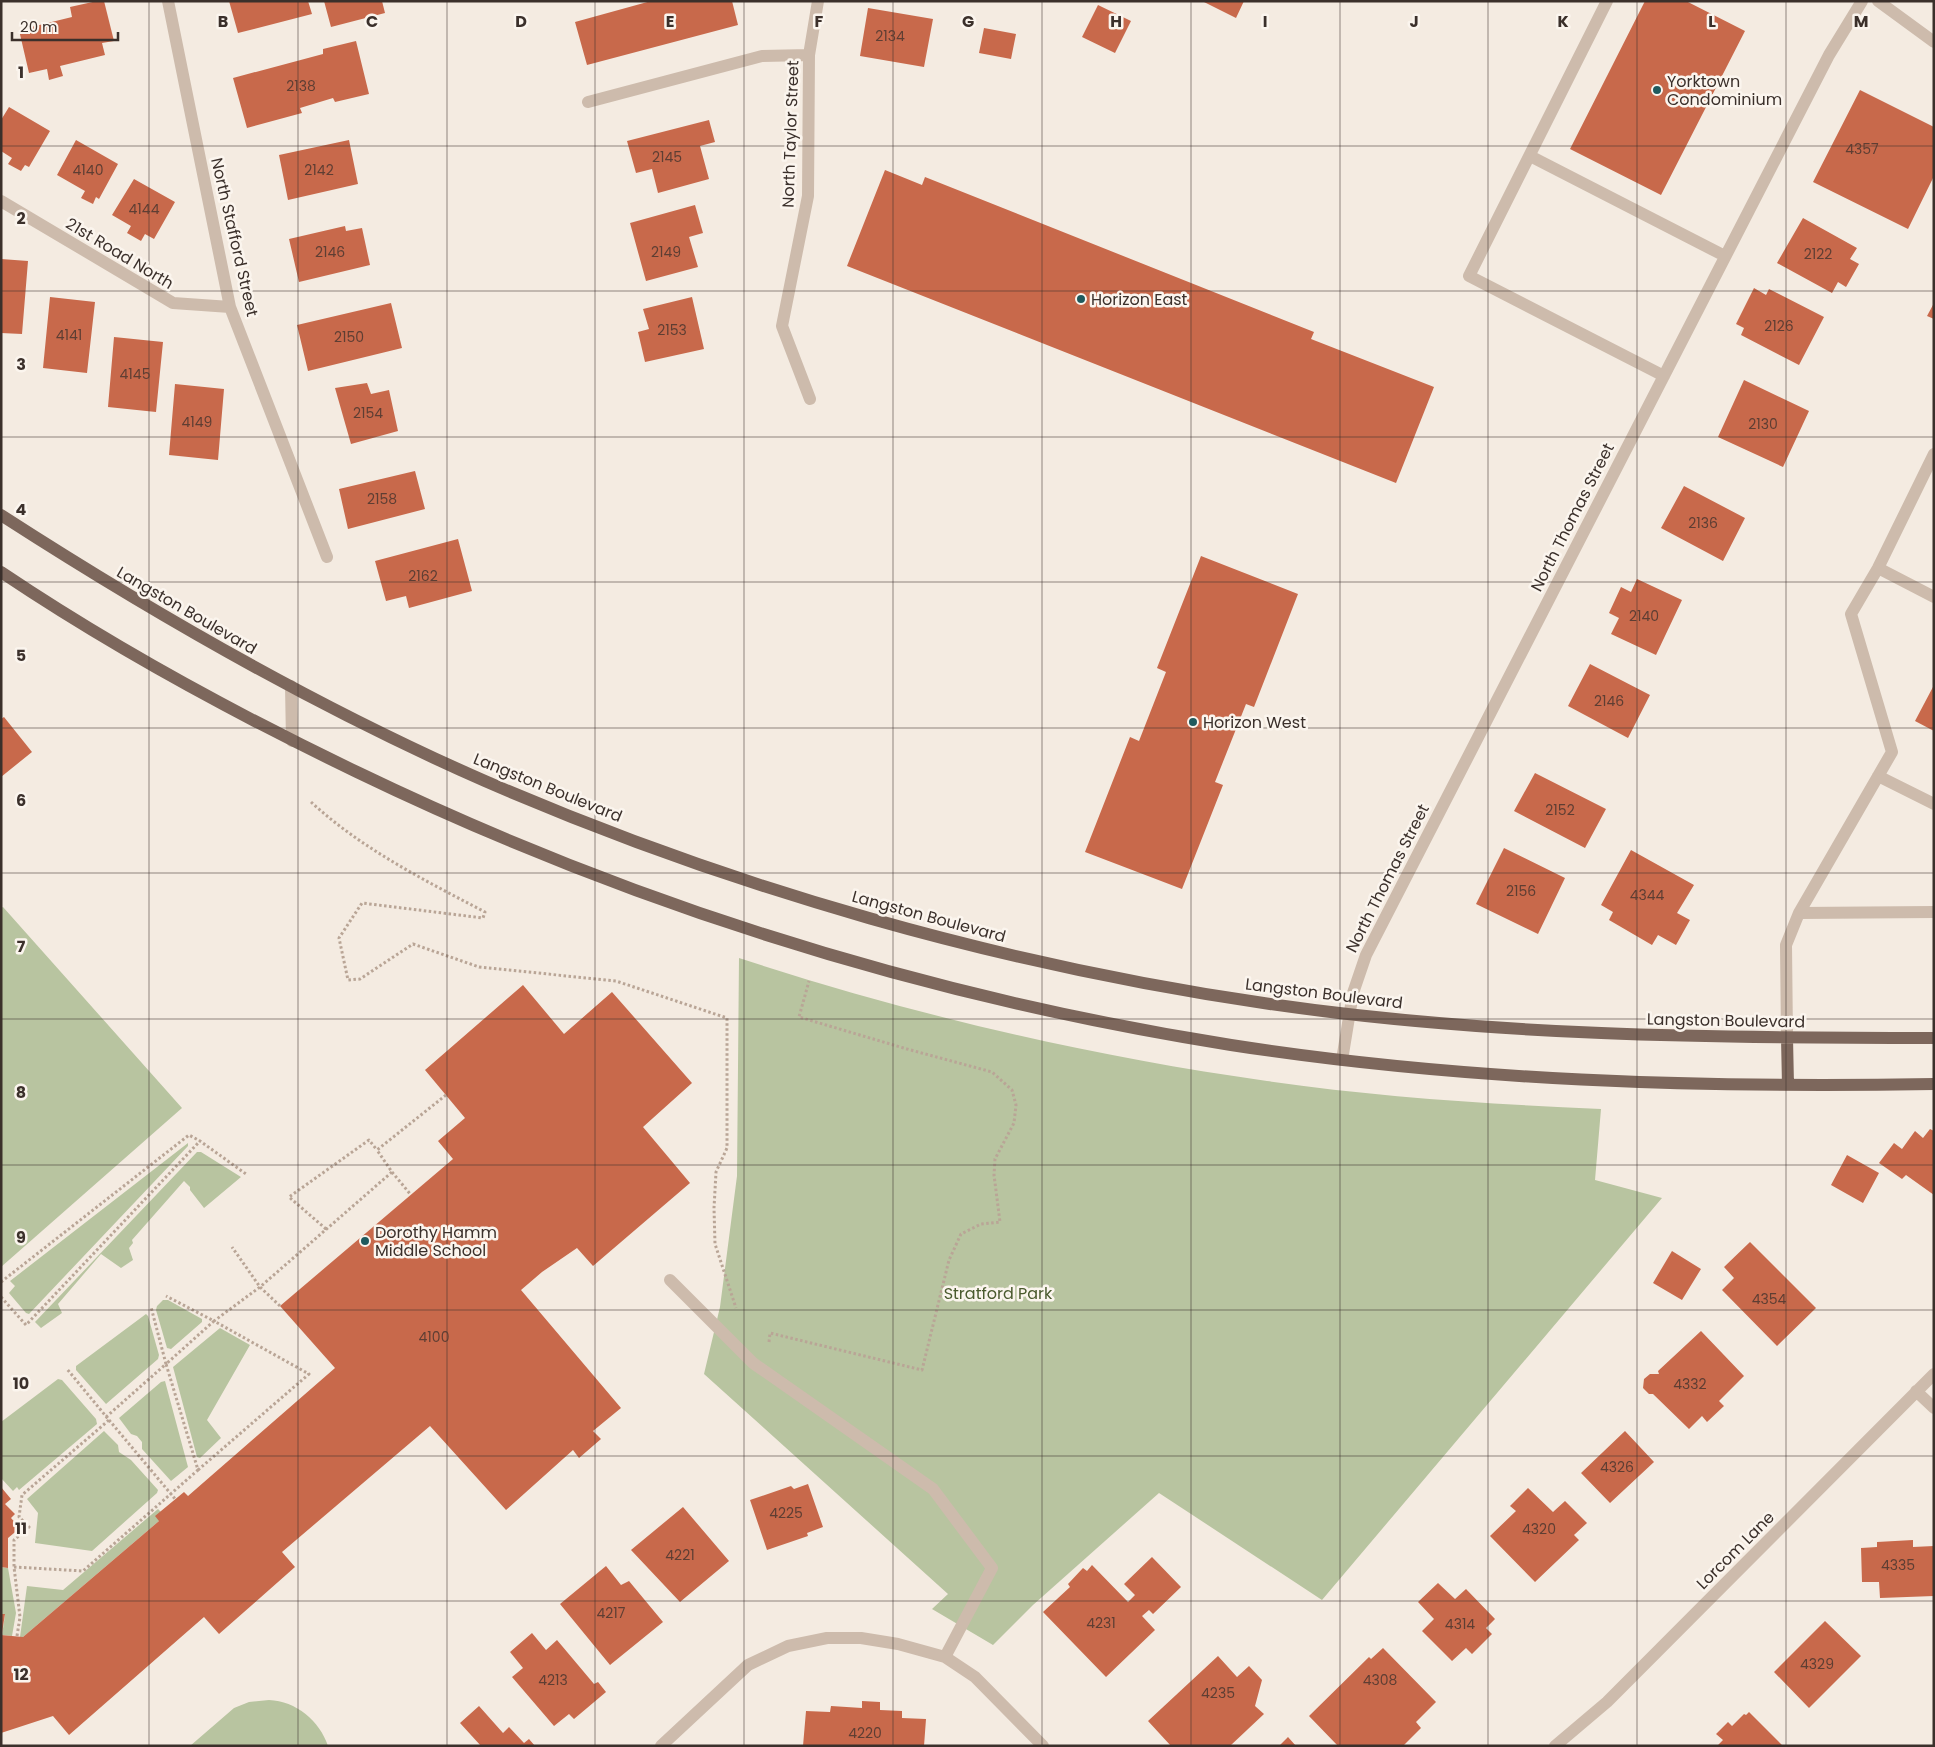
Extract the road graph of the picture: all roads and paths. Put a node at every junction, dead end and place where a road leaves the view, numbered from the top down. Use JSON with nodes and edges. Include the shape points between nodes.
{"nodes":[{"id":1,"x":168,"y":1,"type":"edge"},
{"id":2,"x":818,"y":1,"type":"edge"},
{"id":3,"x":1607,"y":1,"type":"edge"},
{"id":4,"x":1862,"y":1,"type":"edge"},
{"id":5,"x":1878,"y":1,"type":"edge"},
{"id":6,"x":1934,"y":42,"type":"edge"},
{"id":7,"x":809,"y":55,"type":"junction"},
{"id":8,"x":588,"y":102,"type":"dead end"},
{"id":9,"x":1530,"y":156,"type":"junction"},
{"id":10,"x":1,"y":201,"type":"edge"},
{"id":11,"x":1725,"y":256,"type":"junction"},
{"id":12,"x":230,"y":307,"type":"junction"},
{"id":13,"x":1664,"y":376,"type":"junction"},
{"id":14,"x":810,"y":399,"type":"dead end"},
{"id":15,"x":1934,"y":454,"type":"edge"},
{"id":16,"x":1,"y":515,"type":"edge"},
{"id":17,"x":327,"y":556,"type":"dead end"},
{"id":18,"x":1878,"y":568,"type":"junction"},
{"id":19,"x":1,"y":572,"type":"edge"},
{"id":20,"x":1934,"y":596,"type":"edge"},
{"id":21,"x":291,"y":686,"type":"junction"},
{"id":22,"x":292,"y":741,"type":"junction"},
{"id":23,"x":1878,"y":776,"type":"junction"},
{"id":24,"x":311,"y":802,"type":"dead end"},
{"id":25,"x":1934,"y":804,"type":"edge"},
{"id":26,"x":1934,"y":912,"type":"edge"},
{"id":27,"x":1799,"y":913,"type":"junction"},
{"id":28,"x":809,"y":981,"type":"dead end"},
{"id":29,"x":1349,"y":1014,"type":"junction"},
{"id":30,"x":1787,"y":1038,"type":"junction"},
{"id":31,"x":1934,"y":1038,"type":"edge"},
{"id":32,"x":1342,"y":1060,"type":"junction"},
{"id":33,"x":1934,"y":1084,"type":"edge"},
{"id":34,"x":1788,"y":1085,"type":"junction"},
{"id":35,"x":446,"y":1095,"type":"dead end"},
{"id":36,"x":200,"y":1142,"type":"junction"},
{"id":37,"x":377,"y":1150,"type":"junction"},
{"id":38,"x":392,"y":1172,"type":"junction"},
{"id":39,"x":246,"y":1174,"type":"dead end"},
{"id":40,"x":411,"y":1195,"type":"dead end"},
{"id":41,"x":326,"y":1229,"type":"junction"},
{"id":42,"x":232,"y":1247,"type":"dead end"},
{"id":43,"x":670,"y":1280,"type":"dead end"},
{"id":44,"x":1,"y":1282,"type":"edge"},
{"id":45,"x":260,"y":1287,"type":"junction"},
{"id":46,"x":166,"y":1296,"type":"dead end"},
{"id":47,"x":1,"y":1297,"type":"edge"},
{"id":48,"x":280,"y":1306,"type":"dead end"},
{"id":49,"x":151,"y":1307,"type":"dead end"},
{"id":50,"x":738,"y":1314,"type":"dead end"},
{"id":51,"x":214,"y":1321,"type":"junction"},
{"id":52,"x":769,"y":1346,"type":"dead end"},
{"id":53,"x":166,"y":1364,"type":"junction"},
{"id":54,"x":67,"y":1369,"type":"dead end"},
{"id":55,"x":1934,"y":1374,"type":"edge"},
{"id":56,"x":1916,"y":1391,"type":"junction"},
{"id":57,"x":1934,"y":1408,"type":"edge"},
{"id":58,"x":108,"y":1419,"type":"junction"},
{"id":59,"x":198,"y":1470,"type":"junction"},
{"id":60,"x":171,"y":1494,"type":"junction"},
{"id":61,"x":176,"y":1500,"type":"dead end"},
{"id":62,"x":14,"y":1567,"type":"junction"},
{"id":63,"x":17,"y":1636,"type":"dead end"},
{"id":64,"x":945,"y":1657,"type":"junction"},
{"id":65,"x":661,"y":1746,"type":"edge"},
{"id":66,"x":1043,"y":1746,"type":"edge"},
{"id":67,"x":1555,"y":1746,"type":"edge"}],
"edges":[{"from":1,"to":12,"type":"street","name":"North Stafford Street"},
{"from":2,"to":7,"type":"street","name":"North Taylor Street"},
{"from":3,"to":9,"type":"street"},
{"from":4,"to":11,"type":"street","name":"North Thomas Street","via":[[1829,55]]},
{"from":5,"to":6,"type":"street"},
{"from":7,"to":8,"type":"street","via":[[762,56]]},
{"from":7,"to":14,"type":"street","name":"North Taylor Street","via":[[808,196],[782,326]]},
{"from":9,"to":11,"type":"street"},
{"from":9,"to":13,"type":"street","via":[[1469,276]]},
{"from":10,"to":12,"type":"street","name":"21st Road North","via":[[173,303]]},
{"from":11,"to":13,"type":"street","name":"North Thomas Street"},
{"from":12,"to":17,"type":"street","name":"North Stafford Street"},
{"from":13,"to":29,"type":"street","name":"North Thomas Street","via":[[1381,923],[1360,970]]},
{"from":15,"to":18,"type":"street"},
{"from":16,"to":21,"type":"main road","name":"Langston Boulevard","via":[[152,610]]},
{"from":18,"to":20,"type":"street"},
{"from":18,"to":23,"type":"street","via":[[1851,614],[1892,752]]},
{"from":19,"to":22,"type":"main road","via":[[138,657]]},
{"from":21,"to":22,"type":"street"},
{"from":21,"to":29,"type":"main road","name":"Langston Boulevard","via":[[423,752],[549,807],[665,852],[837,908],[981,947],[1120,978]]},
{"from":22,"to":32,"type":"main road","via":[[406,796],[582,871],[798,945],[1031,1007],[1213,1042]]},
{"from":23,"to":25,"type":"street"},
{"from":23,"to":27,"type":"street"},
{"from":24,"to":50,"type":"path","via":[[394,864],[485,912],[483,918],[362,903],[339,938],[348,980],[360,979],[413,944],[479,967],[616,981],[728,1018],[727,1148],[716,1172],[715,1244]]},
{"from":26,"to":27,"type":"street"},
{"from":27,"to":30,"type":"street","via":[[1786,945]]},
{"from":28,"to":52,"type":"path","via":[[799,1017],[992,1072],[1012,1090],[1016,1105],[1014,1123],[995,1159],[1000,1222],[981,1224],[962,1234],[950,1260],[922,1370],[770,1333]]},
{"from":29,"to":30,"type":"main road","name":"Langston Boulevard","via":[[1555,1030]]},
{"from":29,"to":32,"type":"street","name":"North Thomas Street"},
{"from":30,"to":31,"type":"main road","name":"Langston Boulevard"},
{"from":30,"to":34,"type":"main road"},
{"from":32,"to":34,"type":"main road","via":[[1526,1077]]},
{"from":33,"to":34,"type":"main road"},
{"from":35,"to":37,"type":"path"},
{"from":36,"to":39,"type":"path"},
{"from":36,"to":44,"type":"path","via":[[189,1135]]},
{"from":36,"to":47,"type":"path","via":[[26,1325]]},
{"from":37,"to":38,"type":"path"},
{"from":37,"to":41,"type":"path","via":[[369,1140],[289,1197]]},
{"from":38,"to":40,"type":"path"},
{"from":38,"to":41,"type":"path"},
{"from":41,"to":45,"type":"path"},
{"from":42,"to":45,"type":"path"},
{"from":43,"to":64,"type":"street","via":[[753,1363],[933,1489],[992,1568]]},
{"from":45,"to":48,"type":"path"},
{"from":45,"to":51,"type":"path"},
{"from":46,"to":51,"type":"path"},
{"from":49,"to":53,"type":"path"},
{"from":51,"to":53,"type":"path"},
{"from":51,"to":59,"type":"path","via":[[309,1374]]},
{"from":53,"to":58,"type":"path"},
{"from":53,"to":59,"type":"path"},
{"from":54,"to":58,"type":"path"},
{"from":55,"to":56,"type":"street","name":"Lorcom Lane"},
{"from":56,"to":57,"type":"street"},
{"from":56,"to":67,"type":"street","name":"Lorcom Lane","via":[[1607,1702]]},
{"from":58,"to":60,"type":"path"},
{"from":58,"to":62,"type":"path","via":[[22,1495],[20,1517],[28,1527],[14,1540]]},
{"from":59,"to":60,"type":"path"},
{"from":60,"to":61,"type":"path"},
{"from":60,"to":62,"type":"path","via":[[83,1571]]},
{"from":62,"to":63,"type":"path","via":[[20,1617]]},
{"from":64,"to":65,"type":"street","via":[[861,1638],[827,1638],[788,1646],[748,1665]]},
{"from":64,"to":66,"type":"street","via":[[975,1677]]}]}
